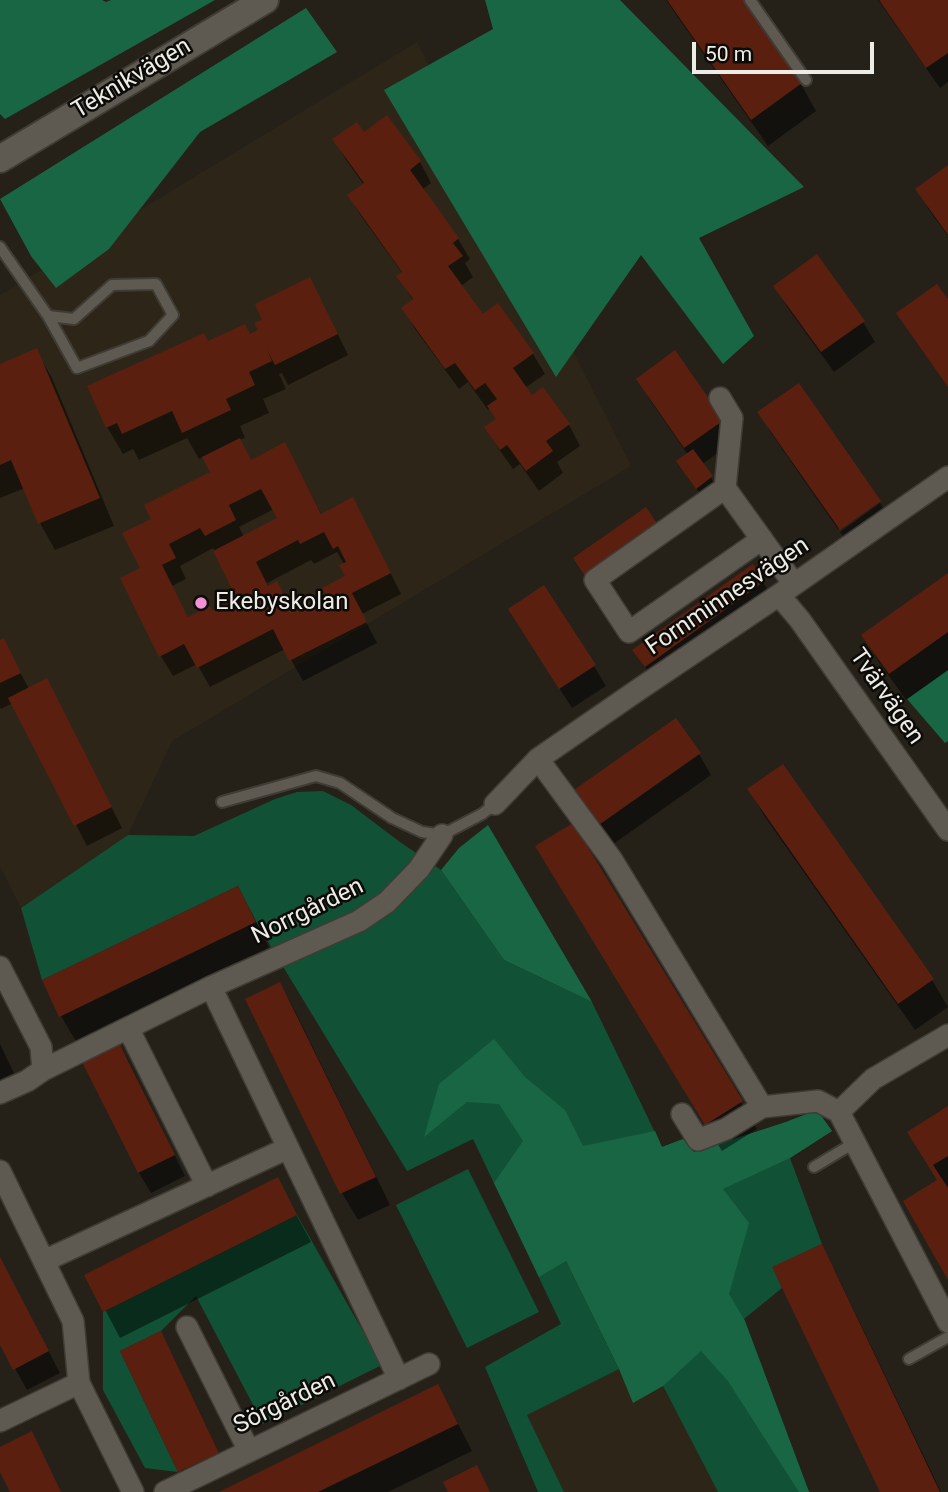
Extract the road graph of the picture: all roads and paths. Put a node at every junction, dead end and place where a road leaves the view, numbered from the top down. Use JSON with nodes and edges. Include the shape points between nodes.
{"nodes":[{"id":1,"x":265,"y":0,"type":"edge"},
{"id":2,"x":750,"y":0,"type":"edge"},
{"id":3,"x":806,"y":80,"type":"dead end"},
{"id":4,"x":0,"y":159,"type":"edge"},
{"id":5,"x":0,"y":247,"type":"edge"},
{"id":6,"x":48,"y":316,"type":"junction"},
{"id":7,"x":720,"y":398,"type":"dead end"},
{"id":8,"x":948,"y":477,"type":"edge"},
{"id":9,"x":725,"y":488,"type":"junction"},
{"id":10,"x":762,"y":539,"type":"junction"},
{"id":11,"x":787,"y":590,"type":"junction"},
{"id":12,"x":538,"y":760,"type":"junction"},
{"id":13,"x":222,"y":802,"type":"dead end"},
{"id":14,"x":495,"y":804,"type":"joint"},
{"id":15,"x":948,"y":830,"type":"edge"},
{"id":16,"x":442,"y":835,"type":"junction"},
{"id":17,"x":0,"y":967,"type":"edge"},
{"id":18,"x":211,"y":987,"type":"junction"},
{"id":19,"x":128,"y":1028,"type":"junction"},
{"id":20,"x":948,"y":1035,"type":"edge"},
{"id":21,"x":43,"y":1070,"type":"junction"},
{"id":22,"x":0,"y":1093,"type":"edge"},
{"id":23,"x":762,"y":1107,"type":"junction"},
{"id":24,"x":839,"y":1112,"type":"junction"},
{"id":25,"x":682,"y":1114,"type":"dead end"},
{"id":26,"x":854,"y":1143,"type":"junction"},
{"id":27,"x":288,"y":1148,"type":"junction"},
{"id":28,"x":814,"y":1167,"type":"dead end"},
{"id":29,"x":0,"y":1171,"type":"edge"},
{"id":30,"x":207,"y":1186,"type":"junction"},
{"id":31,"x":44,"y":1261,"type":"junction"},
{"id":32,"x":948,"y":1322,"type":"edge"},
{"id":33,"x":187,"y":1327,"type":"dead end"},
{"id":34,"x":948,"y":1337,"type":"edge"},
{"id":35,"x":909,"y":1359,"type":"dead end"},
{"id":36,"x":429,"y":1364,"type":"dead end"},
{"id":37,"x":398,"y":1378,"type":"junction"},
{"id":38,"x":79,"y":1383,"type":"junction"},
{"id":39,"x":0,"y":1421,"type":"edge"},
{"id":40,"x":249,"y":1451,"type":"junction"},
{"id":41,"x":133,"y":1492,"type":"edge"},
{"id":42,"x":165,"y":1492,"type":"edge"}],
"edges":[{"from":1,"to":4,"type":"street","name":"Teknikvägen"},
{"from":2,"to":3,"type":"lane"},
{"from":5,"to":6,"type":"lane"},
{"from":6,"to":6,"type":"lane","via":[[77,368],[149,341],[173,315],[156,284],[112,285],[74,319]]},
{"from":7,"to":9,"type":"street","via":[[732,418]]},
{"from":8,"to":11,"type":"street","name":"Fornminnesvägen"},
{"from":9,"to":10,"type":"street","name":"Tvärvägen"},
{"from":9,"to":10,"type":"street","via":[[594,580],[629,632]]},
{"from":10,"to":11,"type":"street","name":"Tvärvägen"},
{"from":11,"to":12,"type":"street","name":"Fornminnesvägen"},
{"from":11,"to":15,"type":"street","name":"Tvärvägen","via":[[800,620]]},
{"from":12,"to":14,"type":"street","name":"Fornminnesvägen"},
{"from":12,"to":23,"type":"street","via":[[612,860]]},
{"from":13,"to":16,"type":"lane","via":[[316,776],[340,783],[392,818],[422,832]]},
{"from":14,"to":16,"type":"lane","name":"Fornminnesvägen"},
{"from":16,"to":18,"type":"street","name":"Norrgården","via":[[419,869],[387,902],[359,922]]},
{"from":17,"to":21,"type":"street","via":[[41,1047]]},
{"from":18,"to":19,"type":"street","name":"Norrgården"},
{"from":18,"to":27,"type":"street"},
{"from":19,"to":21,"type":"street","name":"Norrgården"},
{"from":19,"to":30,"type":"street"},
{"from":20,"to":24,"type":"street","via":[[873,1079]]},
{"from":21,"to":22,"type":"street","name":"Norrgården"},
{"from":23,"to":24,"type":"street","via":[[818,1101]]},
{"from":23,"to":25,"type":"street","via":[[698,1140]]},
{"from":24,"to":26,"type":"street"},
{"from":26,"to":28,"type":"lane"},
{"from":26,"to":32,"type":"street"},
{"from":27,"to":30,"type":"street"},
{"from":27,"to":37,"type":"street"},
{"from":29,"to":31,"type":"street"},
{"from":30,"to":31,"type":"street"},
{"from":31,"to":38,"type":"street","via":[[73,1321]]},
{"from":33,"to":40,"type":"street"},
{"from":34,"to":35,"type":"lane"},
{"from":36,"to":37,"type":"street","name":"Sörgården"},
{"from":37,"to":40,"type":"street","name":"Sörgården"},
{"from":38,"to":39,"type":"street"},
{"from":38,"to":41,"type":"street"},
{"from":40,"to":42,"type":"street","name":"Sörgården"}]}
